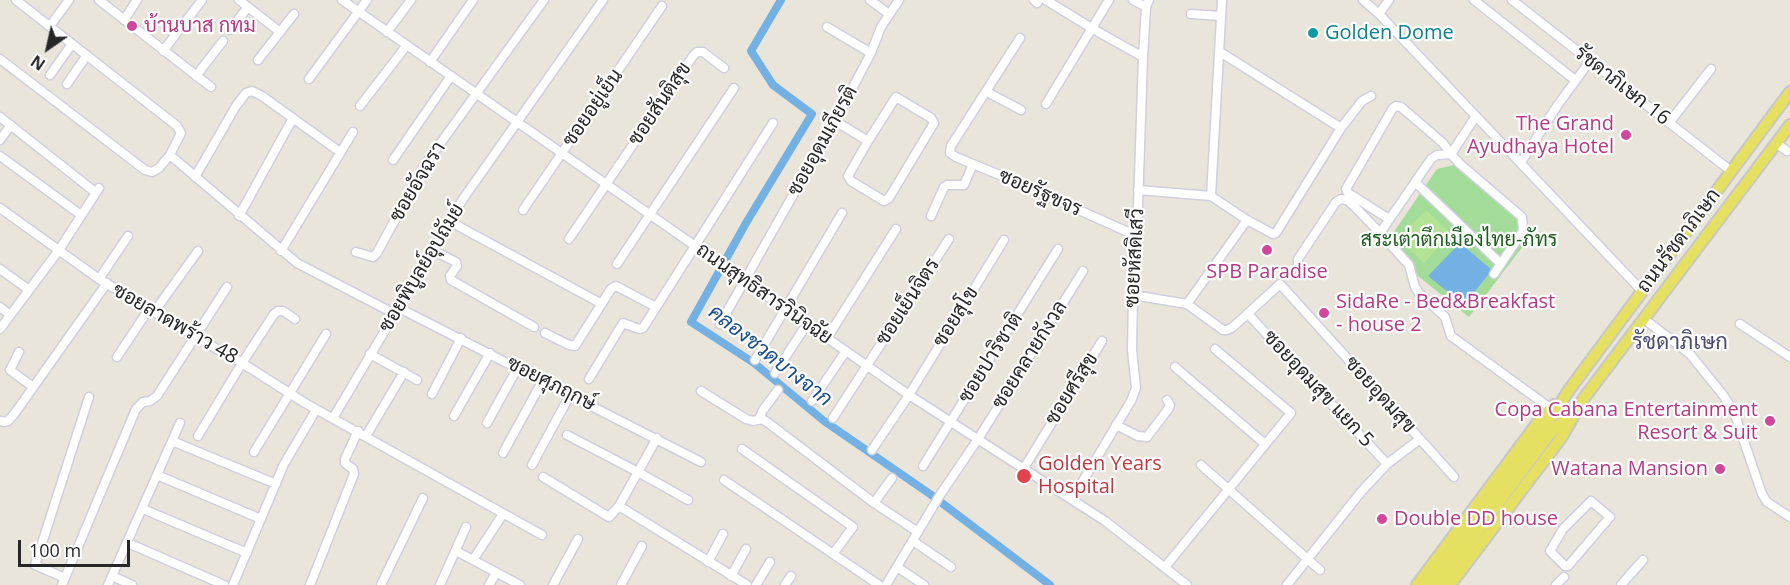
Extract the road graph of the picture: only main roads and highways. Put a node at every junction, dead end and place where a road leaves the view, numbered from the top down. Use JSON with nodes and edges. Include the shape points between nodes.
{"nodes":[{"id":1,"x":1790,"y":92,"type":"edge"},
{"id":2,"x":1790,"y":125,"type":"edge"},
{"id":3,"x":1569,"y":390,"type":"junction"},
{"id":4,"x":1584,"y":398,"type":"junction"},
{"id":5,"x":1417,"y":585,"type":"edge"},
{"id":6,"x":1428,"y":585,"type":"edge"},
{"id":7,"x":1438,"y":585,"type":"edge"},
{"id":8,"x":1450,"y":585,"type":"edge"}],
"edges":[{"from":1,"to":3,"type":"main road","name":"ถนนรัชดาภิเษก"},
{"from":2,"to":4,"type":"main road","name":"ถนนรัชดาภิเษก"},
{"from":3,"to":5,"type":"main road","name":"ถนนรัชดาภิเษก","via":[[1550,408]]},
{"from":3,"to":6,"type":"main road","name":"ถนนรัชดาภิเษก"},
{"from":4,"to":7,"type":"main road","name":"ถนนรัชดาภิเษก","via":[[1549,435]]},
{"from":4,"to":8,"type":"main road","name":"ถนนรัชดาภิเษก","via":[[1561,438]]}]}
